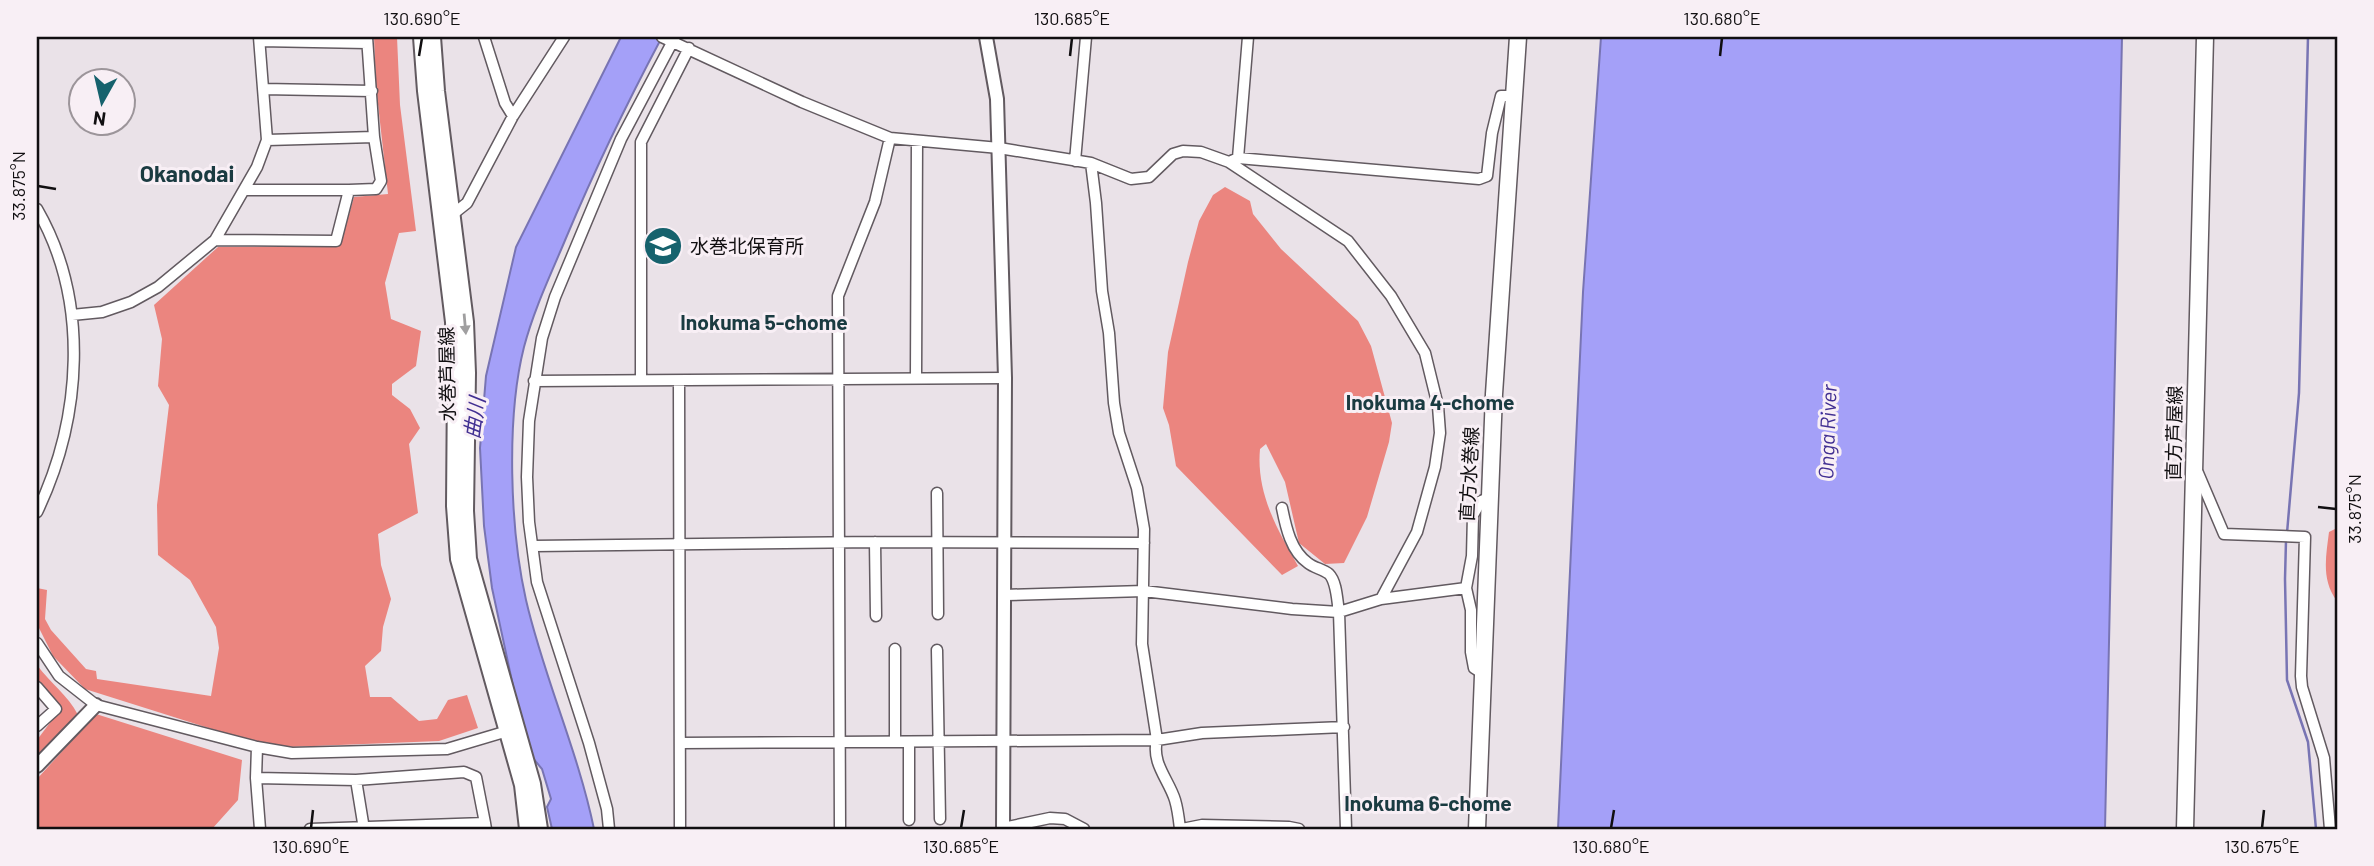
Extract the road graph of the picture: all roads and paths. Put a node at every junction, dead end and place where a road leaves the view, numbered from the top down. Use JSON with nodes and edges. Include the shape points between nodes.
{"nodes":[{"id":1,"x":421,"y":37,"type":"edge"},
{"id":2,"x":433,"y":37,"type":"edge"},
{"id":3,"x":484,"y":37,"type":"edge"},
{"id":4,"x":564,"y":37,"type":"edge"},
{"id":5,"x":662,"y":37,"type":"edge"},
{"id":6,"x":986,"y":37,"type":"edge"},
{"id":7,"x":1086,"y":37,"type":"edge"},
{"id":8,"x":1248,"y":37,"type":"edge"},
{"id":9,"x":1518,"y":37,"type":"edge"},
{"id":10,"x":2205,"y":37,"type":"edge"},
{"id":11,"x":259,"y":39,"type":"edge"},
{"id":12,"x":674,"y":39,"type":"edge"},
{"id":13,"x":367,"y":40,"type":"edge"},
{"id":14,"x":689,"y":48,"type":"junction"},
{"id":15,"x":263,"y":89,"type":"junction"},
{"id":16,"x":372,"y":91,"type":"junction"},
{"id":17,"x":1513,"y":96,"type":"junction"},
{"id":18,"x":513,"y":116,"type":"junction"},
{"id":19,"x":374,"y":138,"type":"junction"},
{"id":20,"x":890,"y":138,"type":"junction"},
{"id":21,"x":267,"y":139,"type":"junction"},
{"id":22,"x":917,"y":141,"type":"junction"},
{"id":23,"x":999,"y":148,"type":"junction"},
{"id":24,"x":1076,"y":160,"type":"junction"},
{"id":25,"x":1233,"y":160,"type":"junction"},
{"id":26,"x":1091,"y":163,"type":"junction"},
{"id":27,"x":244,"y":190,"type":"junction"},
{"id":28,"x":349,"y":190,"type":"junction"},
{"id":29,"x":37,"y":209,"type":"edge"},
{"id":30,"x":446,"y":218,"type":"junction"},
{"id":31,"x":215,"y":240,"type":"junction"},
{"id":32,"x":72,"y":315,"type":"junction"},
{"id":33,"x":916,"y":377,"type":"junction"},
{"id":34,"x":1004,"y":378,"type":"junction"},
{"id":35,"x":838,"y":379,"type":"junction"},
{"id":36,"x":641,"y":380,"type":"junction"},
{"id":37,"x":534,"y":381,"type":"junction"},
{"id":38,"x":679,"y":381,"type":"junction"},
{"id":39,"x":2195,"y":466,"type":"junction"},
{"id":40,"x":937,"y":493,"type":"dead end"},
{"id":41,"x":1488,"y":498,"type":"junction"},
{"id":42,"x":1282,"y":508,"type":"dead end"},
{"id":43,"x":37,"y":512,"type":"edge"},
{"id":44,"x":875,"y":542,"type":"junction"},
{"id":45,"x":839,"y":543,"type":"junction"},
{"id":46,"x":937,"y":543,"type":"junction"},
{"id":47,"x":1004,"y":543,"type":"junction"},
{"id":48,"x":1144,"y":543,"type":"junction"},
{"id":49,"x":680,"y":544,"type":"junction"},
{"id":50,"x":534,"y":546,"type":"junction"},
{"id":51,"x":1466,"y":588,"type":"junction"},
{"id":52,"x":1144,"y":591,"type":"junction"},
{"id":53,"x":1005,"y":595,"type":"junction"},
{"id":54,"x":1381,"y":599,"type":"junction"},
{"id":55,"x":1339,"y":612,"type":"junction"},
{"id":56,"x":938,"y":614,"type":"dead end"},
{"id":57,"x":876,"y":617,"type":"dead end"},
{"id":58,"x":37,"y":643,"type":"edge"},
{"id":59,"x":895,"y":649,"type":"dead end"},
{"id":60,"x":937,"y":650,"type":"dead end"},
{"id":61,"x":1482,"y":673,"type":"junction"},
{"id":62,"x":37,"y":687,"type":"edge"},
{"id":63,"x":96,"y":705,"type":"junction"},
{"id":64,"x":37,"y":726,"type":"edge"},
{"id":65,"x":1345,"y":727,"type":"junction"},
{"id":66,"x":511,"y":730,"type":"junction"},
{"id":67,"x":1157,"y":740,"type":"junction"},
{"id":68,"x":939,"y":741,"type":"junction"},
{"id":69,"x":1005,"y":741,"type":"junction"},
{"id":70,"x":840,"y":742,"type":"junction"},
{"id":71,"x":895,"y":742,"type":"junction"},
{"id":72,"x":909,"y":742,"type":"junction"},
{"id":73,"x":680,"y":743,"type":"junction"},
{"id":74,"x":257,"y":747,"type":"junction"},
{"id":75,"x":37,"y":766,"type":"edge"},
{"id":76,"x":256,"y":778,"type":"junction"},
{"id":77,"x":356,"y":780,"type":"junction"},
{"id":78,"x":940,"y":819,"type":"dead end"},
{"id":79,"x":909,"y":820,"type":"dead end"},
{"id":80,"x":486,"y":826,"type":"edge"},
{"id":81,"x":418,"y":827,"type":"edge"},
{"id":82,"x":364,"y":828,"type":"edge"},
{"id":83,"x":1003,"y":828,"type":"edge"},
{"id":84,"x":1292,"y":828,"type":"edge"},
{"id":85,"x":260,"y":829,"type":"edge"},
{"id":86,"x":310,"y":829,"type":"edge"},
{"id":87,"x":527,"y":829,"type":"edge"},
{"id":88,"x":540,"y":829,"type":"edge"},
{"id":89,"x":609,"y":829,"type":"edge"},
{"id":90,"x":680,"y":829,"type":"edge"},
{"id":91,"x":840,"y":829,"type":"edge"},
{"id":92,"x":1084,"y":829,"type":"edge"},
{"id":93,"x":1181,"y":829,"type":"edge"},
{"id":94,"x":1346,"y":829,"type":"edge"},
{"id":95,"x":1477,"y":829,"type":"edge"},
{"id":96,"x":2185,"y":829,"type":"edge"},
{"id":97,"x":2330,"y":829,"type":"edge"}],
"edges":[{"from":1,"to":30,"type":"main road","name":"水巻芦屋線"},
{"from":2,"to":30,"type":"main road","name":"水巻芦屋線"},
{"from":3,"to":18,"type":"street"},
{"from":4,"to":18,"type":"street"},
{"from":5,"to":12,"type":"street"},
{"from":6,"to":23,"type":"street","via":[[997,99]]},
{"from":7,"to":24,"type":"street"},
{"from":8,"to":25,"type":"street"},
{"from":9,"to":17,"type":"main road","name":"直方水巻線"},
{"from":10,"to":39,"type":"main road","name":"直方芦屋線"},
{"from":11,"to":13,"type":"street"},
{"from":11,"to":15,"type":"street"},
{"from":12,"to":14,"type":"street"},
{"from":12,"to":37,"type":"street","via":[[621,139],[555,297]]},
{"from":13,"to":16,"type":"street"},
{"from":14,"to":20,"type":"street"},
{"from":14,"to":36,"type":"street","via":[[640,142]]},
{"from":15,"to":16,"type":"street"},
{"from":15,"to":21,"type":"street"},
{"from":16,"to":19,"type":"street"},
{"from":17,"to":25,"type":"street","via":[[1501,96],[1487,176],[1479,179]]},
{"from":17,"to":41,"type":"main road","name":"直方水巻線"},
{"from":18,"to":30,"type":"street","via":[[467,203]]},
{"from":19,"to":21,"type":"street"},
{"from":19,"to":28,"type":"street","via":[[381,181],[376,189]]},
{"from":20,"to":22,"type":"street"},
{"from":20,"to":35,"type":"street","via":[[874,202],[838,296]]},
{"from":21,"to":27,"type":"street"},
{"from":22,"to":23,"type":"street"},
{"from":22,"to":33,"type":"street"},
{"from":23,"to":24,"type":"street"},
{"from":23,"to":34,"type":"street"},
{"from":24,"to":26,"type":"street"},
{"from":25,"to":26,"type":"street","via":[[1183,150],[1172,154],[1149,177],[1130,179]]},
{"from":25,"to":54,"type":"street","via":[[1348,241],[1391,296],[1425,353],[1439,419],[1435,467],[1417,532]]},
{"from":26,"to":48,"type":"street","via":[[1114,403],[1138,488]]},
{"from":27,"to":28,"type":"street"},
{"from":27,"to":31,"type":"street"},
{"from":28,"to":31,"type":"street","via":[[336,241]]},
{"from":29,"to":32,"type":"street","via":[[59,261]]},
{"from":30,"to":66,"type":"main road","name":"水巻芦屋線","via":[[466,335],[469,559]]},
{"from":31,"to":32,"type":"street","via":[[158,287],[131,302],[102,312]]},
{"from":32,"to":43,"type":"street","via":[[73,390],[67,428]]},
{"from":33,"to":34,"type":"street"},
{"from":33,"to":35,"type":"street"},
{"from":34,"to":47,"type":"street"},
{"from":35,"to":38,"type":"street"},
{"from":35,"to":45,"type":"street"},
{"from":36,"to":37,"type":"street"},
{"from":36,"to":38,"type":"street"},
{"from":37,"to":50,"type":"street","via":[[527,477]]},
{"from":38,"to":49,"type":"street"},
{"from":39,"to":96,"type":"main road","name":"直方芦屋線"},
{"from":39,"to":97,"type":"street","via":[[2224,534],[2305,537],[2301,676],[2324,758]]},
{"from":40,"to":46,"type":"street"},
{"from":41,"to":51,"type":"street","via":[[1473,515]]},
{"from":41,"to":61,"type":"main road","name":"直方水巻線"},
{"from":42,"to":55,"type":"street","via":[[1299,555],[1334,582]]},
{"from":44,"to":45,"type":"street"},
{"from":44,"to":46,"type":"street"},
{"from":44,"to":57,"type":"street"},
{"from":45,"to":49,"type":"street"},
{"from":45,"to":70,"type":"street"},
{"from":46,"to":47,"type":"street"},
{"from":46,"to":56,"type":"street"},
{"from":47,"to":48,"type":"street"},
{"from":47,"to":53,"type":"street"},
{"from":48,"to":52,"type":"street"},
{"from":49,"to":50,"type":"street"},
{"from":49,"to":73,"type":"street"},
{"from":50,"to":89,"type":"street","via":[[537,582],[589,743]]},
{"from":51,"to":54,"type":"street"},
{"from":51,"to":61,"type":"street","via":[[1474,668]]},
{"from":52,"to":53,"type":"street"},
{"from":52,"to":55,"type":"street"},
{"from":52,"to":67,"type":"street","via":[[1142,644]]},
{"from":53,"to":69,"type":"street"},
{"from":54,"to":55,"type":"street"},
{"from":55,"to":65,"type":"street"},
{"from":58,"to":63,"type":"street","via":[[59,676]]},
{"from":59,"to":71,"type":"street"},
{"from":60,"to":68,"type":"street"},
{"from":61,"to":95,"type":"main road","name":"直方水巻線"},
{"from":62,"to":64,"type":"street","via":[[56,709]]},
{"from":63,"to":74,"type":"street"},
{"from":63,"to":75,"type":"street"},
{"from":65,"to":67,"type":"street","via":[[1202,733]]},
{"from":65,"to":94,"type":"street"},
{"from":66,"to":74,"type":"street","via":[[447,748],[292,753]]},
{"from":66,"to":87,"type":"main road","name":"水巻芦屋線"},
{"from":66,"to":88,"type":"main road","name":"水巻芦屋線","via":[[533,784]]},
{"from":67,"to":69,"type":"street"},
{"from":67,"to":93,"type":"street","via":[[1154,750],[1175,799]]},
{"from":68,"to":69,"type":"street"},
{"from":68,"to":72,"type":"street"},
{"from":68,"to":78,"type":"street"},
{"from":69,"to":83,"type":"street"},
{"from":70,"to":71,"type":"street"},
{"from":70,"to":73,"type":"street"},
{"from":70,"to":91,"type":"street"},
{"from":71,"to":72,"type":"street"},
{"from":72,"to":79,"type":"street"},
{"from":73,"to":90,"type":"street"},
{"from":74,"to":76,"type":"street"},
{"from":76,"to":77,"type":"street"},
{"from":76,"to":85,"type":"street"},
{"from":77,"to":80,"type":"street","via":[[464,772],[476,778]]},
{"from":77,"to":82,"type":"street"},
{"from":80,"to":81,"type":"street"},
{"from":81,"to":82,"type":"street"},
{"from":82,"to":86,"type":"street"},
{"from":83,"to":92,"type":"street","via":[[1050,818],[1065,819]]},
{"from":84,"to":93,"type":"street","via":[[1202,825]]}]}
